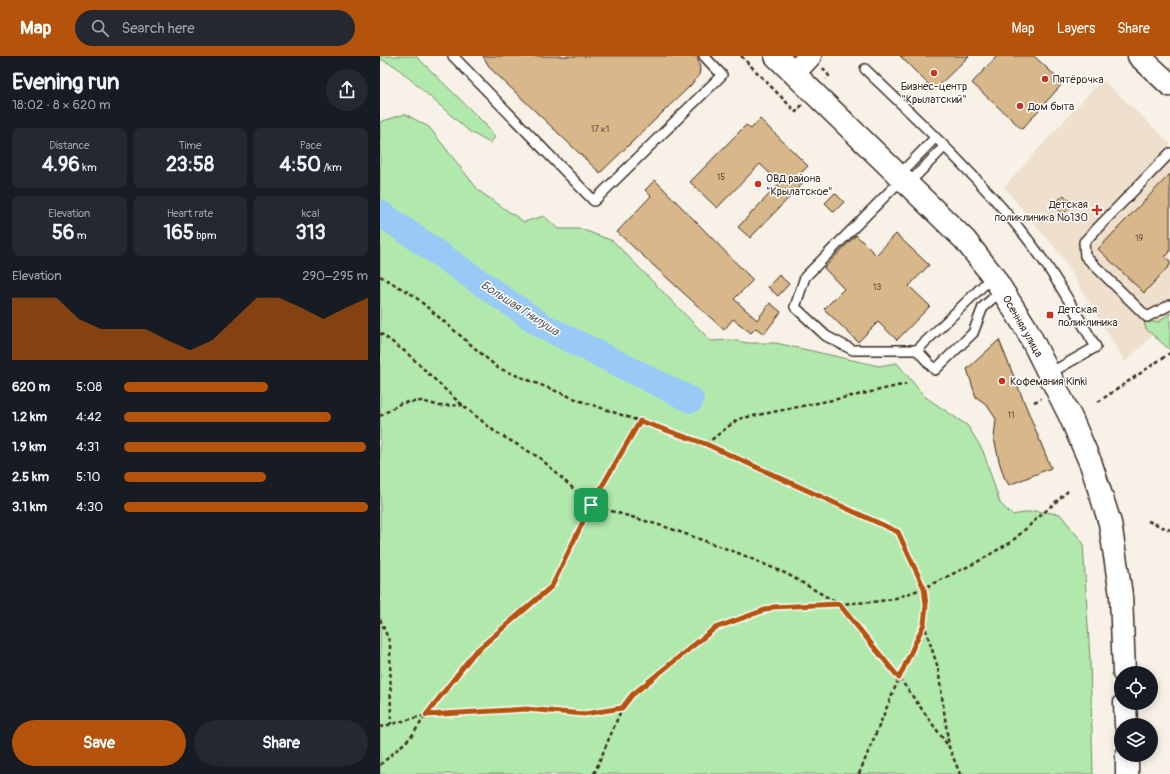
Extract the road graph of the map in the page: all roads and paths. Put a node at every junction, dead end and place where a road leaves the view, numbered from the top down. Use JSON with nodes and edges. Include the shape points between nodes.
{"nodes":[{"id":1,"x":453,"y":56,"type":"edge"},
{"id":2,"x":704,"y":56,"type":"edge"},
{"id":3,"x":741,"y":56,"type":"edge"},
{"id":4,"x":776,"y":56,"type":"edge"},
{"id":5,"x":810,"y":56,"type":"edge"},
{"id":6,"x":1139,"y":56,"type":"edge"},
{"id":7,"x":865,"y":69,"type":"dead end"},
{"id":8,"x":794,"y":73,"type":"junction"},
{"id":9,"x":1170,"y":85,"type":"edge"},
{"id":10,"x":796,"y":112,"type":"dead end"},
{"id":11,"x":936,"y":138,"type":"junction"},
{"id":12,"x":944,"y":147,"type":"junction"},
{"id":13,"x":1170,"y":153,"type":"edge"},
{"id":14,"x":903,"y":179,"type":"junction"},
{"id":15,"x":380,"y":276,"type":"edge"},
{"id":16,"x":998,"y":283,"type":"junction"},
{"id":17,"x":1170,"y":305,"type":"edge"},
{"id":18,"x":380,"y":333,"type":"edge"},
{"id":19,"x":917,"y":350,"type":"junction"},
{"id":20,"x":1170,"y":353,"type":"edge"},
{"id":21,"x":1050,"y":373,"type":"junction"},
{"id":22,"x":906,"y":384,"type":"dead end"},
{"id":23,"x":1098,"y":402,"type":"dead end"},
{"id":24,"x":463,"y":405,"type":"junction"},
{"id":25,"x":380,"y":416,"type":"edge"},
{"id":26,"x":640,"y":421,"type":"junction"},
{"id":27,"x":706,"y":444,"type":"junction"},
{"id":28,"x":1068,"y":491,"type":"dead end"},
{"id":29,"x":591,"y":505,"type":"junction"},
{"id":30,"x":1148,"y":521,"type":"dead end"},
{"id":31,"x":1170,"y":530,"type":"edge"},
{"id":32,"x":924,"y":588,"type":"junction"},
{"id":33,"x":839,"y":604,"type":"junction"},
{"id":34,"x":380,"y":619,"type":"edge"},
{"id":35,"x":924,"y":624,"type":"junction"},
{"id":36,"x":1124,"y":666,"type":"edge"},
{"id":37,"x":899,"y":678,"type":"junction"},
{"id":38,"x":622,"y":708,"type":"junction"},
{"id":39,"x":426,"y":715,"type":"junction"},
{"id":40,"x":391,"y":724,"type":"junction"},
{"id":41,"x":380,"y":727,"type":"edge"},
{"id":42,"x":949,"y":747,"type":"junction"},
{"id":43,"x":1127,"y":762,"type":"edge"},
{"id":44,"x":380,"y":765,"type":"edge"},
{"id":45,"x":594,"y":774,"type":"edge"},
{"id":46,"x":859,"y":774,"type":"edge"},
{"id":47,"x":960,"y":774,"type":"edge"},
{"id":48,"x":1127,"y":774,"type":"edge"}],
"edges":[{"from":1,"to":2,"type":"lane","via":[[594,201],[722,75]]},
{"from":3,"to":10,"type":"path"},
{"from":4,"to":8,"type":"main road","name":"Осенняя улица"},
{"from":5,"to":8,"type":"main road"},
{"from":6,"to":9,"type":"main road"},
{"from":7,"to":11,"type":"lane"},
{"from":8,"to":14,"type":"main road","name":"Осенняя улица"},
{"from":11,"to":12,"type":"lane"},
{"from":11,"to":14,"type":"lane"},
{"from":12,"to":14,"type":"lane"},
{"from":12,"to":21,"type":"lane","via":[[969,171],[1027,238],[1096,347]]},
{"from":13,"to":17,"type":"lane","via":[[1084,242],[1085,256],[1147,317]]},
{"from":14,"to":16,"type":"main road","name":"Осенняя улица","via":[[965,240]]},
{"from":14,"to":19,"type":"lane","via":[[805,278],[795,307],[826,336],[853,350]]},
{"from":15,"to":26,"type":"path","via":[[413,295],[498,368],[580,401]]},
{"from":16,"to":19,"type":"lane"},
{"from":16,"to":19,"type":"lane","via":[[983,307],[973,333],[935,370]]},
{"from":16,"to":21,"type":"main road","name":"Осенняя улица"},
{"from":18,"to":24,"type":"path","via":[[407,353]]},
{"from":20,"to":23,"type":"path"},
{"from":21,"to":36,"type":"main road","name":"Осенняя улица","via":[[1091,464],[1110,523],[1121,595]]},
{"from":22,"to":27,"type":"path","via":[[738,419]]},
{"from":24,"to":25,"type":"path","via":[[440,406],[422,401],[401,402]]},
{"from":24,"to":29,"type":"path","via":[[494,431],[540,458]]},
{"from":26,"to":27,"type":"path"},
{"from":26,"to":29,"type":"path"},
{"from":27,"to":32,"type":"path","via":[[898,532]]},
{"from":28,"to":32,"type":"path","via":[[1011,542]]},
{"from":29,"to":33,"type":"path","via":[[669,528],[738,553],[787,574]]},
{"from":29,"to":39,"type":"path","via":[[552,586],[474,653]]},
{"from":30,"to":31,"type":"path"},
{"from":32,"to":33,"type":"path","via":[[893,599]]},
{"from":32,"to":35,"type":"path"},
{"from":33,"to":37,"type":"path"},
{"from":33,"to":38,"type":"path","via":[[773,607],[715,628],[632,695]]},
{"from":34,"to":40,"type":"path","via":[[390,643]]},
{"from":35,"to":37,"type":"path"},
{"from":35,"to":42,"type":"path","via":[[938,668]]},
{"from":37,"to":42,"type":"path"},
{"from":37,"to":46,"type":"path"},
{"from":38,"to":39,"type":"path","via":[[584,714],[526,709]]},
{"from":38,"to":45,"type":"path"},
{"from":39,"to":40,"type":"path"},
{"from":39,"to":44,"type":"path","via":[[411,738]]},
{"from":40,"to":41,"type":"path"},
{"from":42,"to":47,"type":"path"},
{"from":43,"to":48,"type":"main road"}]}
